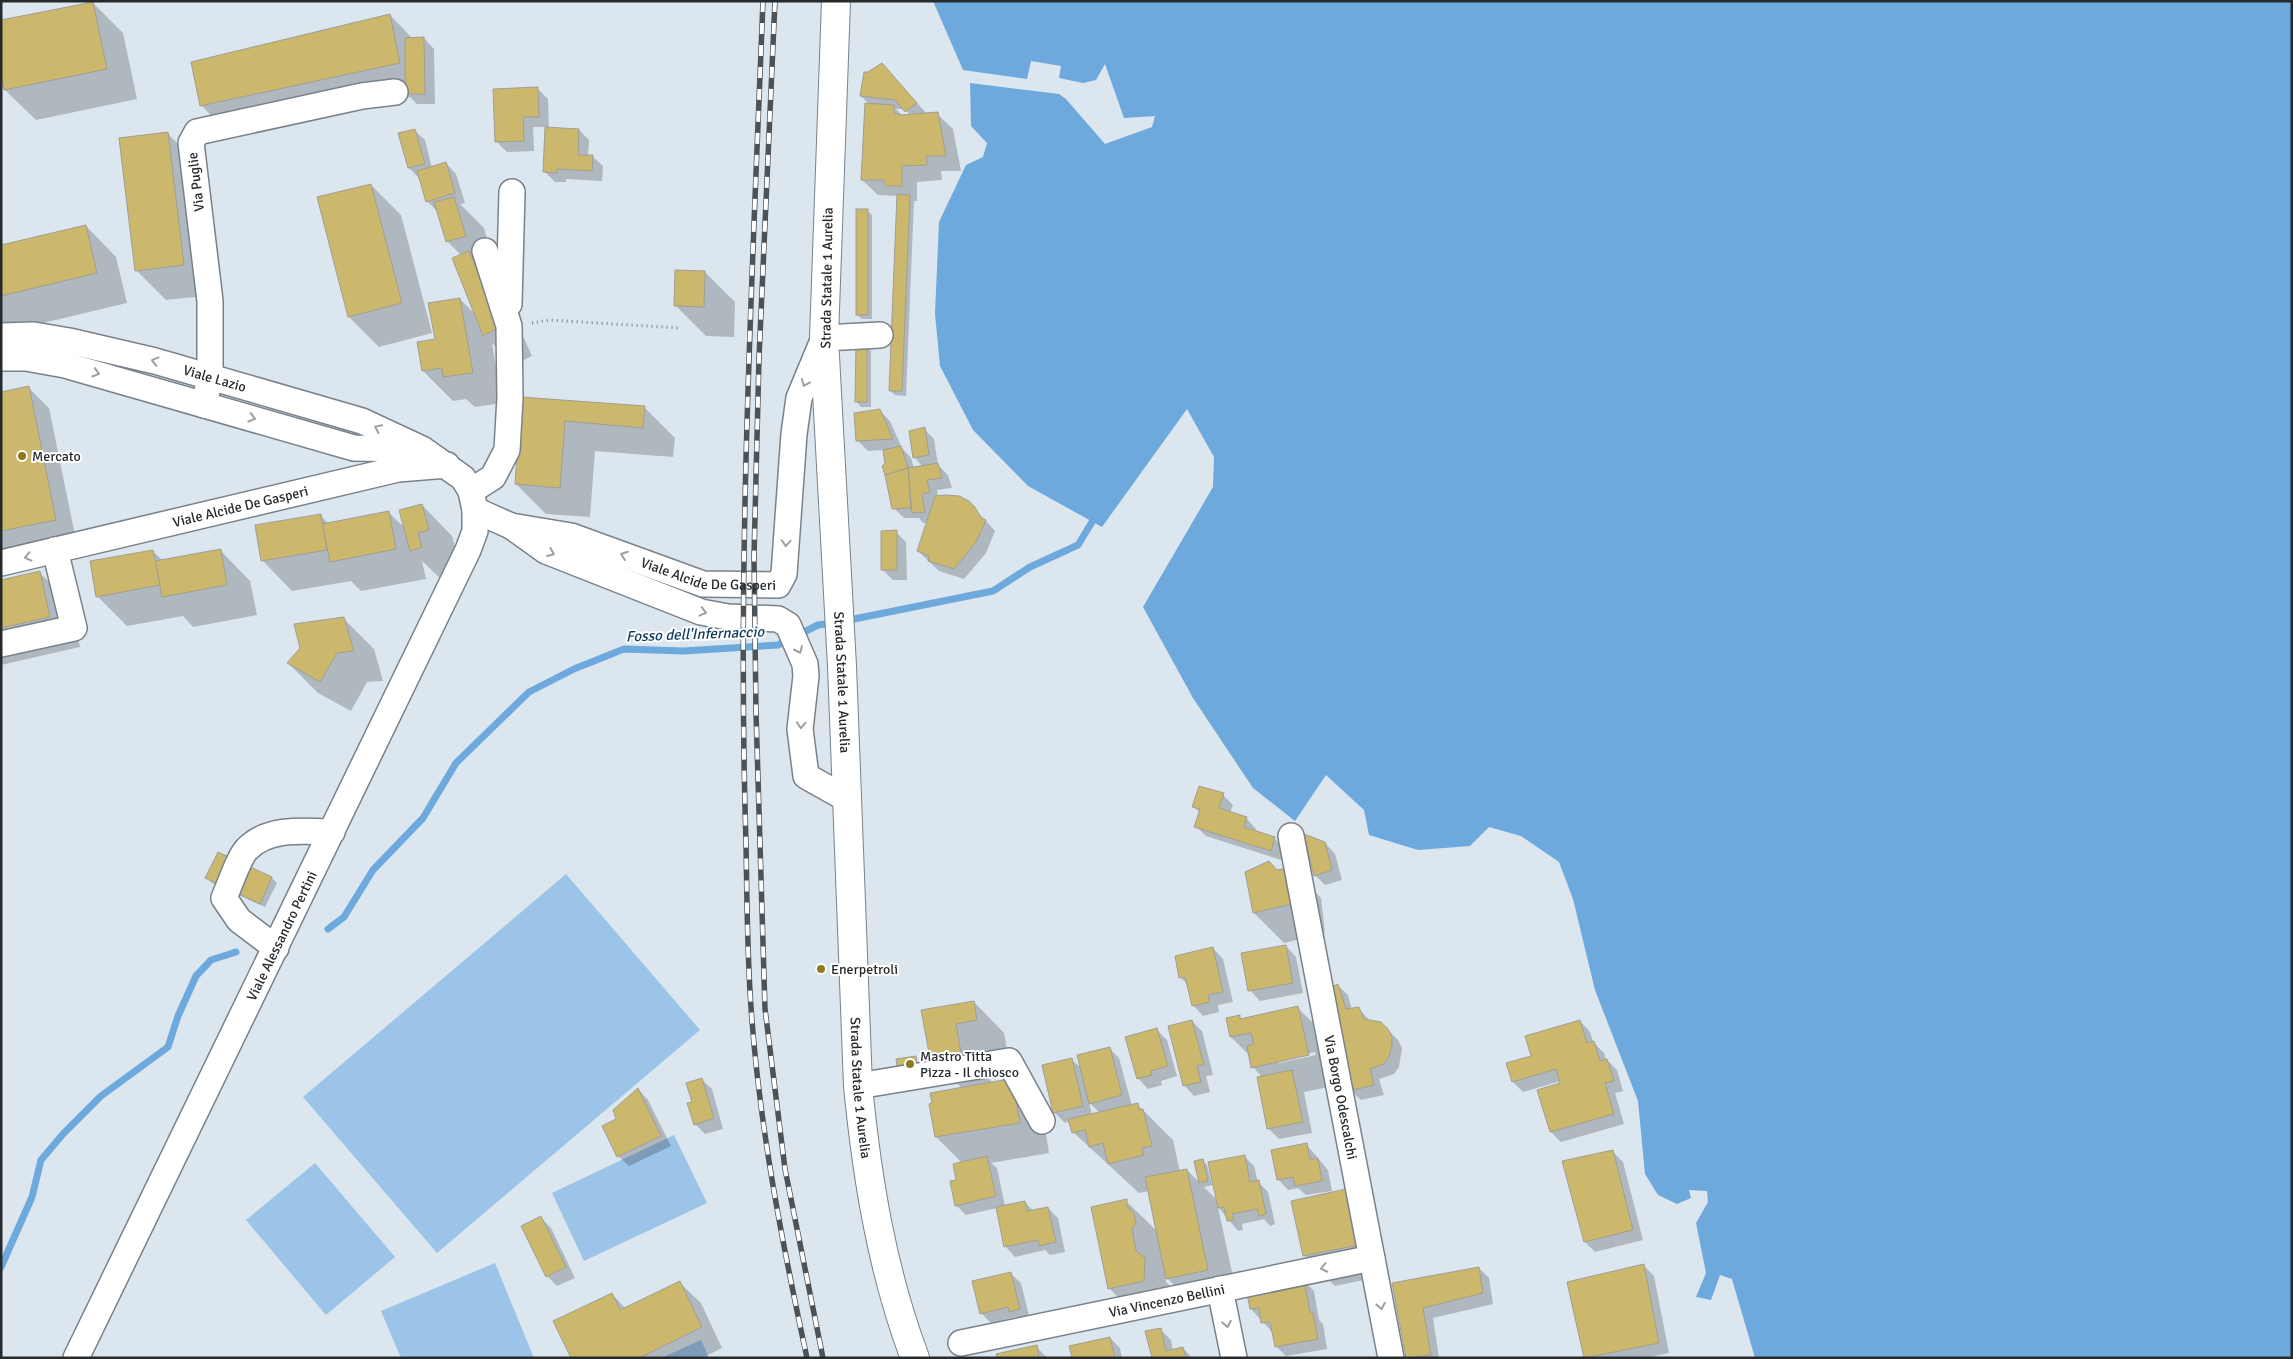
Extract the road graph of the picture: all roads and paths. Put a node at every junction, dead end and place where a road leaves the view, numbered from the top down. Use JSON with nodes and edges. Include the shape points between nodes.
{"nodes":[{"id":1,"x":836,"y":1,"type":"edge"},
{"id":2,"x":395,"y":92,"type":"dead end"},
{"id":3,"x":512,"y":192,"type":"dead end"},
{"id":4,"x":485,"y":251,"type":"dead end"},
{"id":5,"x":509,"y":326,"type":"junction"},
{"id":6,"x":680,"y":328,"type":"dead end"},
{"id":7,"x":880,"y":335,"type":"dead end"},
{"id":8,"x":1,"y":336,"type":"edge"},
{"id":9,"x":824,"y":338,"type":"junction"},
{"id":10,"x":1,"y":358,"type":"edge"},
{"id":11,"x":210,"y":377,"type":"junction"},
{"id":12,"x":204,"y":404,"type":"junction"},
{"id":13,"x":422,"y":449,"type":"junction"},
{"id":14,"x":447,"y":465,"type":"junction"},
{"id":15,"x":473,"y":500,"type":"junction"},
{"id":16,"x":511,"y":526,"type":"junction"},
{"id":17,"x":55,"y":550,"type":"junction"},
{"id":18,"x":1,"y":563,"type":"edge"},
{"id":19,"x":1,"y":644,"type":"edge"},
{"id":20,"x":847,"y":799,"type":"junction"},
{"id":21,"x":332,"y":832,"type":"junction"},
{"id":22,"x":1291,"y":836,"type":"dead end"},
{"id":23,"x":276,"y":948,"type":"junction"},
{"id":24,"x":858,"y":1086,"type":"junction"},
{"id":25,"x":1042,"y":1121,"type":"dead end"},
{"id":26,"x":1372,"y":1258,"type":"junction"},
{"id":27,"x":1220,"y":1289,"type":"junction"},
{"id":28,"x":961,"y":1343,"type":"dead end"},
{"id":29,"x":76,"y":1358,"type":"edge"},
{"id":30,"x":915,"y":1358,"type":"edge"},
{"id":31,"x":1234,"y":1358,"type":"edge"},
{"id":32,"x":1391,"y":1358,"type":"edge"}],
"edges":[{"from":1,"to":9,"type":"main road","name":"Strada Statale 1 Aurelia"},
{"from":2,"to":11,"type":"street","name":"Via Puglie","via":[[362,96],[197,132],[191,143],[210,301]]},
{"from":3,"to":5,"type":"street"},
{"from":4,"to":5,"type":"street"},
{"from":5,"to":6,"type":"path","via":[[549,320]]},
{"from":5,"to":15,"type":"street","via":[[507,450],[494,477]]},
{"from":7,"to":9,"type":"street"},
{"from":11,"to":8,"type":"street","name":"Viale Lazio","one_way":true,"via":[[34,334]]},
{"from":9,"to":16,"type":"street","name":"Viale Alcide De Gasperi","one_way":true,"via":[[799,398],[784,574],[778,585],[703,584],[571,536]]},
{"from":9,"to":20,"type":"main road","name":"Strada Statale 1 Aurelia"},
{"from":10,"to":12,"type":"street","name":"Viale Lazio","one_way":true,"via":[[26,358],[66,365]]},
{"from":11,"to":12,"type":"street","name":"Via Puglie"},
{"from":13,"to":11,"type":"street","name":"Viale Lazio","one_way":true,"via":[[362,421]]},
{"from":12,"to":13,"type":"street","name":"Viale Lazio","one_way":true,"via":[[354,448]]},
{"from":13,"to":14,"type":"street","name":"Viale Lazio"},
{"from":14,"to":15,"type":"street","name":"Viale Alcide De Gasperi","via":[[463,478]]},
{"from":14,"to":17,"type":"street","name":"Viale Alcide De Gasperi","via":[[398,469]]},
{"from":15,"to":16,"type":"street","name":"Viale Alcide De Gasperi"},
{"from":15,"to":21,"type":"street","name":"Viale Alessandro Pertini","via":[[475,531],[468,550]]},
{"from":16,"to":20,"type":"street","name":"Viale Alcide De Gasperi","one_way":true,"via":[[546,551],[701,612],[728,617],[778,619],[788,625],[805,664],[800,729],[806,776]]},
{"from":17,"to":18,"type":"street","name":"Viale Alcide De Gasperi","one_way":true},
{"from":17,"to":19,"type":"street","via":[[74,628]]},
{"from":20,"to":24,"type":"main road","name":"Strada Statale 1 Aurelia"},
{"from":21,"to":23,"type":"street","name":"Viale Alessandro Pertini"},
{"from":21,"to":23,"type":"street","via":[[300,830],[264,837],[246,850],[224,898],[238,920]]},
{"from":22,"to":26,"type":"street","name":"Via Borgo Odescalchi"},
{"from":23,"to":29,"type":"street","name":"Viale Alessandro Pertini"},
{"from":24,"to":25,"type":"street","via":[[1009,1061]]},
{"from":24,"to":30,"type":"main road","name":"Strada Statale 1 Aurelia","via":[[863,1144],[876,1219],[904,1329]]},
{"from":26,"to":27,"type":"street","name":"Via Vincenzo Bellini","one_way":true},
{"from":26,"to":32,"type":"street","name":"Via Borgo Odescalchi","one_way":true},
{"from":27,"to":28,"type":"street","name":"Via Vincenzo Bellini"},
{"from":27,"to":31,"type":"street","one_way":true}]}
